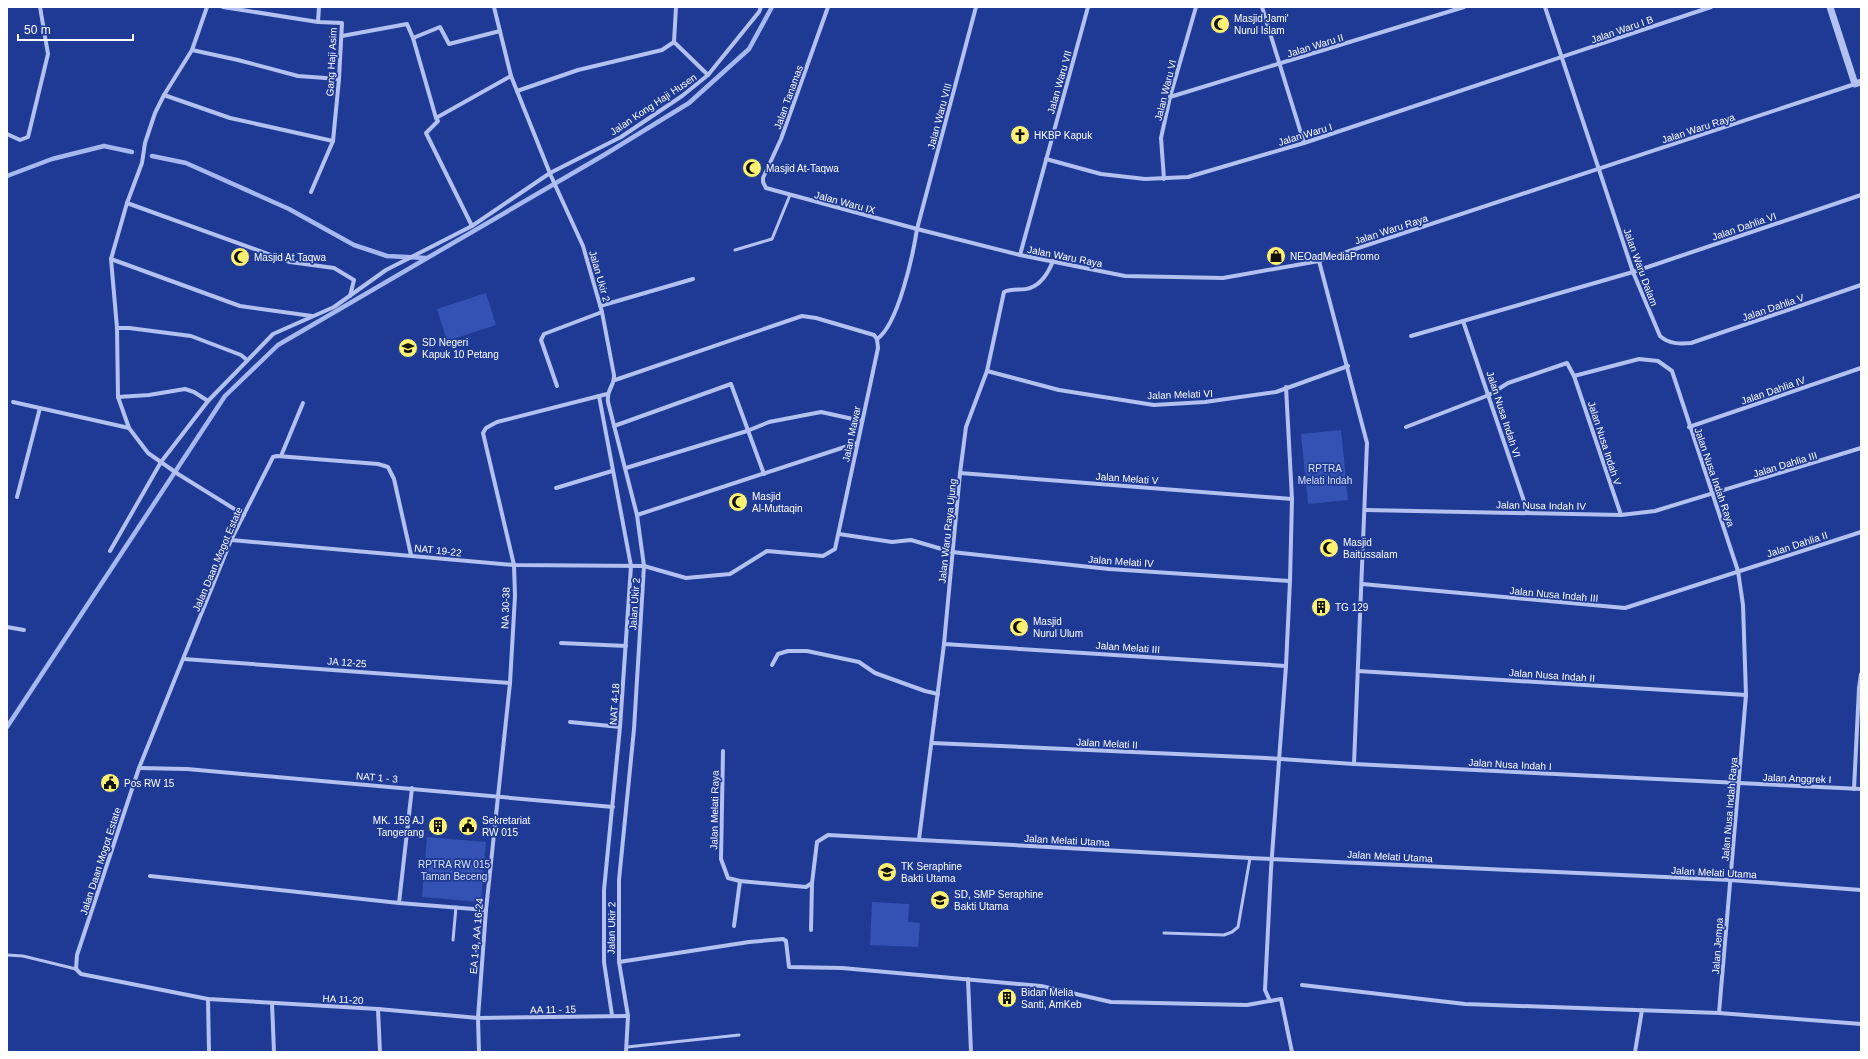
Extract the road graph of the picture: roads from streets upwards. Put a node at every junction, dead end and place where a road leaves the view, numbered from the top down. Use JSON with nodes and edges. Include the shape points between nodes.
{"nodes":[{"id":1,"x":40,"y":7,"type":"edge"},
{"id":2,"x":207,"y":7,"type":"edge"},
{"id":3,"x":223,"y":7,"type":"edge"},
{"id":4,"x":319,"y":7,"type":"edge"},
{"id":5,"x":494,"y":7,"type":"edge"},
{"id":6,"x":676,"y":7,"type":"edge"},
{"id":7,"x":761,"y":7,"type":"edge"},
{"id":8,"x":828,"y":7,"type":"edge"},
{"id":9,"x":976,"y":7,"type":"edge"},
{"id":10,"x":1088,"y":7,"type":"edge"},
{"id":11,"x":1196,"y":7,"type":"edge"},
{"id":12,"x":1262,"y":7,"type":"edge"},
{"id":13,"x":1464,"y":7,"type":"edge"},
{"id":14,"x":1545,"y":7,"type":"edge"},
{"id":15,"x":1711,"y":7,"type":"edge"},
{"id":16,"x":1830,"y":7,"type":"edge"},
{"id":17,"x":318,"y":22,"type":"junction"},
{"id":18,"x":500,"y":32,"type":"junction"},
{"id":19,"x":342,"y":36,"type":"junction"},
{"id":20,"x":413,"y":38,"type":"junction"},
{"id":21,"x":674,"y":42,"type":"junction"},
{"id":22,"x":192,"y":50,"type":"junction"},
{"id":23,"x":1562,"y":58,"type":"junction"},
{"id":24,"x":1280,"y":65,"type":"junction"},
{"id":25,"x":708,"y":75,"type":"junction"},
{"id":26,"x":511,"y":76,"type":"junction"},
{"id":27,"x":339,"y":80,"type":"junction"},
{"id":28,"x":1858,"y":83,"type":"edge"},
{"id":29,"x":517,"y":92,"type":"junction"},
{"id":30,"x":164,"y":95,"type":"junction"},
{"id":31,"x":1170,"y":97,"type":"junction"},
{"id":32,"x":436,"y":118,"type":"junction"},
{"id":33,"x":7,"y":134,"type":"edge"},
{"id":34,"x":333,"y":140,"type":"junction"},
{"id":35,"x":1304,"y":143,"type":"junction"},
{"id":36,"x":1046,"y":159,"type":"junction"},
{"id":37,"x":1599,"y":169,"type":"junction"},
{"id":38,"x":551,"y":175,"type":"junction"},
{"id":39,"x":1164,"y":179,"type":"junction"},
{"id":40,"x":769,"y":189,"type":"joint"},
{"id":41,"x":311,"y":192,"type":"dead end"},
{"id":42,"x":1861,"y":195,"type":"edge"},
{"id":43,"x":127,"y":203,"type":"junction"},
{"id":44,"x":472,"y":226,"type":"junction"},
{"id":45,"x":917,"y":229,"type":"junction"},
{"id":46,"x":1020,"y":255,"type":"junction"},
{"id":47,"x":111,"y":259,"type":"junction"},
{"id":48,"x":1053,"y":261,"type":"junction"},
{"id":49,"x":1319,"y":261,"type":"junction"},
{"id":50,"x":1633,"y":272,"type":"junction"},
{"id":51,"x":693,"y":279,"type":"dead end"},
{"id":52,"x":1861,"y":285,"type":"edge"},
{"id":53,"x":350,"y":296,"type":"junction"},
{"id":54,"x":600,"y":306,"type":"junction"},
{"id":55,"x":602,"y":312,"type":"junction"},
{"id":56,"x":314,"y":316,"type":"junction"},
{"id":57,"x":1463,"y":320,"type":"junction"},
{"id":58,"x":117,"y":328,"type":"junction"},
{"id":59,"x":1411,"y":336,"type":"dead end"},
{"id":60,"x":877,"y":340,"type":"junction"},
{"id":61,"x":1691,"y":343,"type":"joint"},
{"id":62,"x":247,"y":360,"type":"junction"},
{"id":63,"x":1348,"y":366,"type":"junction"},
{"id":64,"x":1861,"y":368,"type":"edge"},
{"id":65,"x":987,"y":371,"type":"junction"},
{"id":66,"x":1574,"y":376,"type":"junction"},
{"id":67,"x":615,"y":380,"type":"junction"},
{"id":68,"x":557,"y":386,"type":"dead end"},
{"id":69,"x":1286,"y":387,"type":"junction"},
{"id":70,"x":607,"y":394,"type":"junction"},
{"id":71,"x":1490,"y":395,"type":"junction"},
{"id":72,"x":599,"y":396,"type":"junction"},
{"id":73,"x":118,"y":397,"type":"junction"},
{"id":74,"x":13,"y":402,"type":"dead end"},
{"id":75,"x":208,"y":402,"type":"junction"},
{"id":76,"x":303,"y":403,"type":"dead end"},
{"id":77,"x":40,"y":408,"type":"junction"},
{"id":78,"x":862,"y":421,"type":"junction"},
{"id":79,"x":614,"y":426,"type":"junction"},
{"id":80,"x":1406,"y":427,"type":"dead end"},
{"id":81,"x":1689,"y":427,"type":"junction"},
{"id":82,"x":129,"y":428,"type":"junction"},
{"id":83,"x":747,"y":431,"type":"junction"},
{"id":84,"x":857,"y":443,"type":"junction"},
{"id":85,"x":1861,"y":448,"type":"edge"},
{"id":86,"x":279,"y":456,"type":"junction"},
{"id":87,"x":161,"y":463,"type":"junction"},
{"id":88,"x":626,"y":468,"type":"junction"},
{"id":89,"x":612,"y":471,"type":"junction"},
{"id":90,"x":960,"y":473,"type":"junction"},
{"id":91,"x":764,"y":474,"type":"junction"},
{"id":92,"x":556,"y":488,"type":"dead end"},
{"id":93,"x":1713,"y":494,"type":"junction"},
{"id":94,"x":16,"y":497,"type":"dead end"},
{"id":95,"x":1292,"y":499,"type":"junction"},
{"id":96,"x":1365,"y":510,"type":"junction"},
{"id":97,"x":1528,"y":512,"type":"junction"},
{"id":98,"x":244,"y":515,"type":"junction"},
{"id":99,"x":637,"y":515,"type":"junction"},
{"id":100,"x":1621,"y":515,"type":"junction"},
{"id":101,"x":1861,"y":532,"type":"edge"},
{"id":102,"x":838,"y":534,"type":"junction"},
{"id":103,"x":232,"y":540,"type":"junction"},
{"id":104,"x":110,"y":551,"type":"dead end"},
{"id":105,"x":952,"y":552,"type":"junction"},
{"id":106,"x":411,"y":555,"type":"junction"},
{"id":107,"x":514,"y":565,"type":"junction"},
{"id":108,"x":631,"y":566,"type":"junction"},
{"id":109,"x":644,"y":566,"type":"junction"},
{"id":110,"x":1738,"y":571,"type":"junction"},
{"id":111,"x":1290,"y":581,"type":"junction"},
{"id":112,"x":1362,"y":584,"type":"junction"},
{"id":113,"x":7,"y":627,"type":"edge"},
{"id":114,"x":24,"y":630,"type":"dead end"},
{"id":115,"x":561,"y":643,"type":"dead end"},
{"id":116,"x":944,"y":644,"type":"junction"},
{"id":117,"x":626,"y":646,"type":"junction"},
{"id":118,"x":184,"y":659,"type":"junction"},
{"id":119,"x":772,"y":665,"type":"dead end"},
{"id":120,"x":1286,"y":666,"type":"junction"},
{"id":121,"x":1358,"y":671,"type":"junction"},
{"id":122,"x":1861,"y":674,"type":"edge"},
{"id":123,"x":510,"y":683,"type":"junction"},
{"id":124,"x":1860,"y":688,"type":"edge"},
{"id":125,"x":938,"y":694,"type":"junction"},
{"id":126,"x":1746,"y":695,"type":"junction"},
{"id":127,"x":570,"y":722,"type":"dead end"},
{"id":128,"x":620,"y":727,"type":"junction"},
{"id":129,"x":932,"y":743,"type":"junction"},
{"id":130,"x":723,"y":751,"type":"dead end"},
{"id":131,"x":1280,"y":759,"type":"junction"},
{"id":132,"x":1354,"y":764,"type":"junction"},
{"id":133,"x":139,"y":768,"type":"junction"},
{"id":134,"x":1740,"y":784,"type":"junction"},
{"id":135,"x":412,"y":788,"type":"junction"},
{"id":136,"x":1854,"y":789,"type":"junction"},
{"id":137,"x":1861,"y":790,"type":"edge"},
{"id":138,"x":498,"y":797,"type":"junction"},
{"id":139,"x":613,"y":807,"type":"junction"},
{"id":140,"x":919,"y":840,"type":"junction"},
{"id":141,"x":1272,"y":858,"type":"junction"},
{"id":142,"x":150,"y":876,"type":"dead end"},
{"id":143,"x":1730,"y":880,"type":"junction"},
{"id":144,"x":740,"y":881,"type":"junction"},
{"id":145,"x":812,"y":883,"type":"junction"},
{"id":146,"x":1861,"y":890,"type":"edge"},
{"id":147,"x":399,"y":903,"type":"junction"},
{"id":148,"x":486,"y":910,"type":"junction"},
{"id":149,"x":734,"y":926,"type":"dead end"},
{"id":150,"x":811,"y":930,"type":"dead end"},
{"id":151,"x":619,"y":962,"type":"junction"},
{"id":152,"x":968,"y":979,"type":"junction"},
{"id":153,"x":1302,"y":985,"type":"dead end"},
{"id":154,"x":208,"y":1000,"type":"junction"},
{"id":155,"x":1270,"y":1001,"type":"junction"},
{"id":156,"x":272,"y":1003,"type":"junction"},
{"id":157,"x":378,"y":1009,"type":"junction"},
{"id":158,"x":1642,"y":1010,"type":"junction"},
{"id":159,"x":1719,"y":1013,"type":"junction"},
{"id":160,"x":612,"y":1016,"type":"junction"},
{"id":161,"x":628,"y":1016,"type":"junction"},
{"id":162,"x":478,"y":1018,"type":"junction"},
{"id":163,"x":1861,"y":1024,"type":"edge"},
{"id":164,"x":626,"y":1050,"type":"edge"},
{"id":165,"x":209,"y":1052,"type":"edge"},
{"id":166,"x":274,"y":1052,"type":"edge"},
{"id":167,"x":380,"y":1052,"type":"edge"},
{"id":168,"x":479,"y":1052,"type":"edge"},
{"id":169,"x":971,"y":1052,"type":"edge"},
{"id":170,"x":1292,"y":1052,"type":"edge"},
{"id":171,"x":1635,"y":1052,"type":"edge"}],
"edges":[{"from":1,"to":33,"type":"street","via":[[48,54],[28,137],[20,140]]},
{"from":2,"to":22,"type":"street"},
{"from":3,"to":17,"type":"street","name":"Gang Haji Asim"},
{"from":4,"to":17,"type":"street"},
{"from":5,"to":18,"type":"street","name":"Jalan Ukir 2"},
{"from":6,"to":21,"type":"street"},
{"from":7,"to":25,"type":"street","name":"Jalan Kong Haji Husen"},
{"from":8,"to":40,"type":"street","name":"Jalan Tanamas","via":[[781,139],[764,178],[764,185]]},
{"from":9,"to":45,"type":"street","name":"Jalan Waru VIII"},
{"from":10,"to":36,"type":"street","name":"Jalan Waru VII"},
{"from":11,"to":31,"type":"street","name":"Jalan Waru VI"},
{"from":12,"to":24,"type":"street"},
{"from":13,"to":24,"type":"street","name":"Jalan Waru II"},
{"from":14,"to":23,"type":"street"},
{"from":15,"to":23,"type":"street","name":"Jalan Waru I B"},
{"from":16,"to":28,"type":"street"},
{"from":17,"to":19,"type":"street","name":"Gang Haji Asim","via":[[342,24]]},
{"from":18,"to":20,"type":"street","via":[[449,44],[440,27]]},
{"from":18,"to":26,"type":"street","name":"Jalan Ukir 2"},
{"from":19,"to":20,"type":"street","via":[[407,24]]},
{"from":19,"to":27,"type":"street","name":"Gang Haji Asim"},
{"from":20,"to":32,"type":"street"},
{"from":21,"to":25,"type":"street"},
{"from":21,"to":29,"type":"street","via":[[662,50],[578,70]]},
{"from":22,"to":27,"type":"street","via":[[298,76]]},
{"from":22,"to":30,"type":"street"},
{"from":23,"to":35,"type":"street","name":"Jalan Waru I"},
{"from":23,"to":37,"type":"street"},
{"from":24,"to":31,"type":"street","name":"Jalan Waru II"},
{"from":24,"to":35,"type":"street"},
{"from":25,"to":38,"type":"street","name":"Jalan Kong Haji Husen","via":[[682,96],[621,136]]},
{"from":26,"to":29,"type":"street","name":"Jalan Ukir 2"},
{"from":26,"to":32,"type":"street"},
{"from":27,"to":34,"type":"street","name":"Gang Haji Asim"},
{"from":28,"to":37,"type":"street","name":"Jalan Waru Raya"},
{"from":29,"to":38,"type":"street","name":"Jalan Ukir 2"},
{"from":30,"to":34,"type":"street","via":[[230,118]]},
{"from":30,"to":43,"type":"street","via":[[155,113],[145,143],[142,163]]},
{"from":31,"to":39,"type":"street","name":"Jalan Waru VI","via":[[1161,138]]},
{"from":32,"to":44,"type":"street","via":[[438,121],[426,133]]},
{"from":34,"to":41,"type":"street","name":"Gang Haji Asim"},
{"from":35,"to":39,"type":"street","name":"Jalan Waru I","via":[[1188,177]]},
{"from":36,"to":39,"type":"street","name":"Jalan Waru I","via":[[1101,174]]},
{"from":36,"to":46,"type":"street","name":"Jalan Waru VII"},
{"from":37,"to":49,"type":"street","name":"Jalan Waru Raya"},
{"from":37,"to":50,"type":"street","name":"Jalan Waru Dalam"},
{"from":38,"to":44,"type":"street","name":"Jalan Kong Haji Husen"},
{"from":38,"to":54,"type":"street","name":"Jalan Ukir 2","via":[[583,246]]},
{"from":40,"to":45,"type":"street","name":"Jalan Waru IX"},
{"from":42,"to":50,"type":"street","name":"Jalan Dahlia VI"},
{"from":43,"to":47,"type":"street"},
{"from":43,"to":53,"type":"street","via":[[290,262],[334,268],[354,280]]},
{"from":44,"to":53,"type":"street","name":"Jalan Kong Haji Husen","via":[[386,270]]},
{"from":45,"to":46,"type":"street","name":"Jalan Waru Raya"},
{"from":45,"to":60,"type":"street","via":[[912,261],[894,312],[883,335]]},
{"from":46,"to":48,"type":"street","name":"Jalan Waru Raya"},
{"from":47,"to":56,"type":"street","via":[[240,306]]},
{"from":47,"to":58,"type":"street"},
{"from":48,"to":49,"type":"street","name":"Jalan Waru Raya","via":[[1125,276],[1223,278]]},
{"from":48,"to":65,"type":"street","name":"Jalan Waru Raya Ujung","via":[[1048,272],[1030,288],[1010,289],[1004,292]]},
{"from":49,"to":63,"type":"street"},
{"from":50,"to":57,"type":"street","name":"Jalan Dahlia VI"},
{"from":50,"to":61,"type":"street","name":"Jalan Waru Dalam","via":[[1660,336],[1665,341],[1673,343]]},
{"from":51,"to":54,"type":"street"},
{"from":52,"to":61,"type":"street","name":"Jalan Dahlia V"},
{"from":53,"to":56,"type":"street","name":"Jalan Kong Haji Husen"},
{"from":54,"to":55,"type":"street","name":"Jalan Ukir 2"},
{"from":55,"to":67,"type":"street","name":"Jalan Ukir 2"},
{"from":55,"to":68,"type":"street","via":[[544,334],[541,340]]},
{"from":56,"to":62,"type":"street","name":"Jalan Kong Haji Husen","via":[[273,334]]},
{"from":57,"to":59,"type":"street","name":"Jalan Dahlia VI"},
{"from":57,"to":71,"type":"street","name":"Jalan Nusa Indah VI"},
{"from":58,"to":62,"type":"street","via":[[191,336],[241,355]]},
{"from":58,"to":73,"type":"street"},
{"from":60,"to":67,"type":"street","via":[[871,333],[802,316]]},
{"from":60,"to":78,"type":"street","name":"Jalan Mawar","via":[[878,348]]},
{"from":62,"to":75,"type":"street","name":"Jalan Kong Haji Husen"},
{"from":63,"to":69,"type":"street","name":"Jalan Melati VI"},
{"from":63,"to":96,"type":"street","via":[[1367,443]]},
{"from":64,"to":81,"type":"street","name":"Jalan Dahlia IV"},
{"from":65,"to":69,"type":"street","name":"Jalan Melati VI","via":[[1059,390],[1154,405],[1205,402],[1276,392]]},
{"from":65,"to":90,"type":"street","name":"Jalan Waru Raya Ujung","via":[[966,428]]},
{"from":66,"to":71,"type":"street","via":[[1567,363],[1508,383]]},
{"from":66,"to":81,"type":"street","name":"Jalan Nusa Indah Raya","via":[[1639,358],[1658,361],[1672,371]]},
{"from":66,"to":100,"type":"street","name":"Jalan Nusa Indah V"},
{"from":67,"to":70,"type":"street"},
{"from":69,"to":95,"type":"street"},
{"from":70,"to":72,"type":"street"},
{"from":70,"to":79,"type":"street","name":"Jalan Ukir 2"},
{"from":71,"to":80,"type":"street"},
{"from":71,"to":97,"type":"street","name":"Jalan Nusa Indah VI"},
{"from":72,"to":89,"type":"street","name":"NAT 4-18"},
{"from":72,"to":107,"type":"street","name":"NA 30-38","via":[[490,424],[483,433]]},
{"from":73,"to":75,"type":"street","via":[[185,389]]},
{"from":73,"to":82,"type":"street"},
{"from":74,"to":77,"type":"street"},
{"from":75,"to":87,"type":"street","name":"Jalan Kong Haji Husen"},
{"from":76,"to":86,"type":"street","name":"Jalan Daan Mogot Estate"},
{"from":77,"to":82,"type":"street"},
{"from":77,"to":94,"type":"street"},
{"from":78,"to":83,"type":"street","via":[[821,412],[769,422]]},
{"from":78,"to":84,"type":"street","name":"Jalan Mawar"},
{"from":79,"to":83,"type":"street","via":[[731,384]]},
{"from":79,"to":88,"type":"street","name":"Jalan Ukir 2"},
{"from":81,"to":93,"type":"street","name":"Jalan Nusa Indah Raya"},
{"from":82,"to":87,"type":"street","via":[[148,453]]},
{"from":83,"to":88,"type":"street"},
{"from":83,"to":91,"type":"street"},
{"from":84,"to":91,"type":"street"},
{"from":84,"to":102,"type":"street","name":"Jalan Mawar"},
{"from":85,"to":93,"type":"street","name":"Jalan Dahlia III"},
{"from":86,"to":98,"type":"street","name":"Jalan Daan Mogot Estate","via":[[273,457],[270,462]]},
{"from":86,"to":106,"type":"street","via":[[388,467],[394,479]]},
{"from":87,"to":98,"type":"street"},
{"from":87,"to":104,"type":"street","name":"Jalan Kong Haji Husen"},
{"from":88,"to":99,"type":"street","name":"Jalan Ukir 2"},
{"from":89,"to":92,"type":"street"},
{"from":89,"to":108,"type":"street","name":"NAT 4-18"},
{"from":90,"to":95,"type":"street","name":"Jalan Melati V"},
{"from":90,"to":105,"type":"street","name":"Jalan Waru Raya Ujung"},
{"from":91,"to":99,"type":"street"},
{"from":93,"to":100,"type":"street","name":"Jalan Nusa Indah IV","via":[[1655,511]]},
{"from":93,"to":110,"type":"street","name":"Jalan Nusa Indah Raya"},
{"from":95,"to":111,"type":"street"},
{"from":96,"to":97,"type":"street","name":"Jalan Nusa Indah IV"},
{"from":96,"to":112,"type":"street"},
{"from":97,"to":100,"type":"street","name":"Jalan Nusa Indah IV"},
{"from":98,"to":103,"type":"street","name":"Jalan Daan Mogot Estate"},
{"from":99,"to":109,"type":"street","name":"Jalan Ukir 2"},
{"from":101,"to":110,"type":"street","name":"Jalan Dahlia II"},
{"from":102,"to":105,"type":"street","via":[[892,542],[911,540]]},
{"from":102,"to":109,"type":"street","name":"Jalan Mawar","via":[[835,549],[824,556],[767,551],[730,574],[686,578]]},
{"from":103,"to":106,"type":"street","name":"NAT 19-22"},
{"from":103,"to":118,"type":"street","name":"Jalan Daan Mogot Estate"},
{"from":105,"to":111,"type":"street","name":"Jalan Melati IV","via":[[1109,570]]},
{"from":105,"to":116,"type":"street","name":"Jalan Waru Raya Ujung"},
{"from":106,"to":107,"type":"street","name":"NAT 19-22"},
{"from":107,"to":108,"type":"street","name":"NAT 19-22"},
{"from":107,"to":123,"type":"street","name":"NA 30-38","via":[[515,596]]},
{"from":108,"to":109,"type":"street","name":"NAT 19-22"},
{"from":108,"to":117,"type":"street","name":"NAT 4-18"},
{"from":109,"to":151,"type":"street","name":"Jalan Ukir 2","via":[[634,729],[619,880]]},
{"from":110,"to":112,"type":"street","name":"Jalan Nusa Indah III","via":[[1625,608]]},
{"from":110,"to":126,"type":"street","name":"Jalan Nusa Indah Raya","via":[[1743,605]]},
{"from":111,"to":120,"type":"street"},
{"from":112,"to":121,"type":"street"},
{"from":113,"to":114,"type":"street"},
{"from":115,"to":117,"type":"street"},
{"from":116,"to":120,"type":"street","name":"Jalan Melati III"},
{"from":116,"to":125,"type":"street","name":"Jalan Waru Raya Ujung"},
{"from":117,"to":128,"type":"street","name":"NAT 4-18"},
{"from":118,"to":123,"type":"street","name":"JA 12-25"},
{"from":118,"to":133,"type":"street","name":"Jalan Daan Mogot Estate"},
{"from":119,"to":125,"type":"street","via":[[778,654],[788,650],[807,651],[859,662],[876,673]]},
{"from":120,"to":131,"type":"street"},
{"from":121,"to":126,"type":"street","name":"Jalan Nusa Indah II"},
{"from":121,"to":132,"type":"street"},
{"from":122,"to":124,"type":"street"},
{"from":123,"to":138,"type":"street","name":"NA 30-38"},
{"from":124,"to":136,"type":"street"},
{"from":125,"to":129,"type":"street","name":"Jalan Waru Raya Ujung"},
{"from":126,"to":134,"type":"street","name":"Jalan Nusa Indah Raya"},
{"from":127,"to":128,"type":"street"},
{"from":128,"to":139,"type":"street","name":"NAT 4-18"},
{"from":129,"to":131,"type":"street","name":"Jalan Melati II"},
{"from":129,"to":140,"type":"street","name":"Jalan Waru Raya Ujung"},
{"from":130,"to":144,"type":"street","name":"Jalan Melati Raya","via":[[721,859],[728,878]]},
{"from":131,"to":132,"type":"street","name":"Jalan Nusa Indah I"},
{"from":131,"to":141,"type":"street"},
{"from":132,"to":134,"type":"street","name":"Jalan Nusa Indah I"},
{"from":133,"to":135,"type":"street","name":"NAT 1 - 3","via":[[187,769]]},
{"from":133,"to":154,"type":"street","name":"Jalan Daan Mogot Estate","via":[[77,955],[76,969],[81,974]]},
{"from":134,"to":136,"type":"street","name":"Jalan Anggrek I"},
{"from":134,"to":143,"type":"street","name":"Jalan Nusa Indah Raya"},
{"from":135,"to":138,"type":"street","name":"NAT 1 - 3"},
{"from":135,"to":147,"type":"street"},
{"from":136,"to":137,"type":"street","name":"Jalan Anggrek I"},
{"from":138,"to":139,"type":"street","name":"NAT 1 - 3"},
{"from":138,"to":148,"type":"street","name":"EA 1-9, AA 16-24"},
{"from":139,"to":160,"type":"street","name":"NAT 4-18","via":[[604,890],[604,962]]},
{"from":140,"to":141,"type":"street","name":"Jalan Melati Utama"},
{"from":140,"to":145,"type":"street","via":[[828,835],[817,842]]},
{"from":141,"to":143,"type":"street","name":"Jalan Melati Utama"},
{"from":141,"to":155,"type":"street","via":[[1265,990]]},
{"from":142,"to":147,"type":"street"},
{"from":143,"to":146,"type":"street","name":"Jalan Melati Utama"},
{"from":143,"to":159,"type":"street","name":"Jalan Jempa"},
{"from":144,"to":145,"type":"street","name":"Jalan Melati Raya","via":[[806,887]]},
{"from":144,"to":149,"type":"street"},
{"from":145,"to":150,"type":"street"},
{"from":147,"to":148,"type":"street"},
{"from":148,"to":162,"type":"street","name":"EA 1-9, AA 16-24"},
{"from":151,"to":152,"type":"street","via":[[782,939],[786,941],[789,967],[842,968]]},
{"from":151,"to":161,"type":"street","name":"Jalan Ukir 2"},
{"from":152,"to":155,"type":"street","via":[[1041,986],[1111,1002],[1247,1005]]},
{"from":152,"to":169,"type":"street"},
{"from":153,"to":158,"type":"street","via":[[1466,1004]]},
{"from":154,"to":156,"type":"street","name":"HA 11-20"},
{"from":154,"to":165,"type":"street"},
{"from":155,"to":170,"type":"street","via":[[1281,999]]},
{"from":156,"to":157,"type":"street","name":"HA 11-20"},
{"from":156,"to":166,"type":"street"},
{"from":157,"to":162,"type":"street","name":"HA 11-20"},
{"from":157,"to":167,"type":"street"},
{"from":158,"to":159,"type":"street"},
{"from":158,"to":171,"type":"street"},
{"from":159,"to":163,"type":"street"},
{"from":160,"to":161,"type":"street","name":"AA 11 - 15"},
{"from":160,"to":162,"type":"street","name":"AA 11 - 15"},
{"from":161,"to":164,"type":"street","name":"Jalan Ukir 2"},
{"from":162,"to":168,"type":"street","name":"EA 1-9, AA 16-24"}]}
